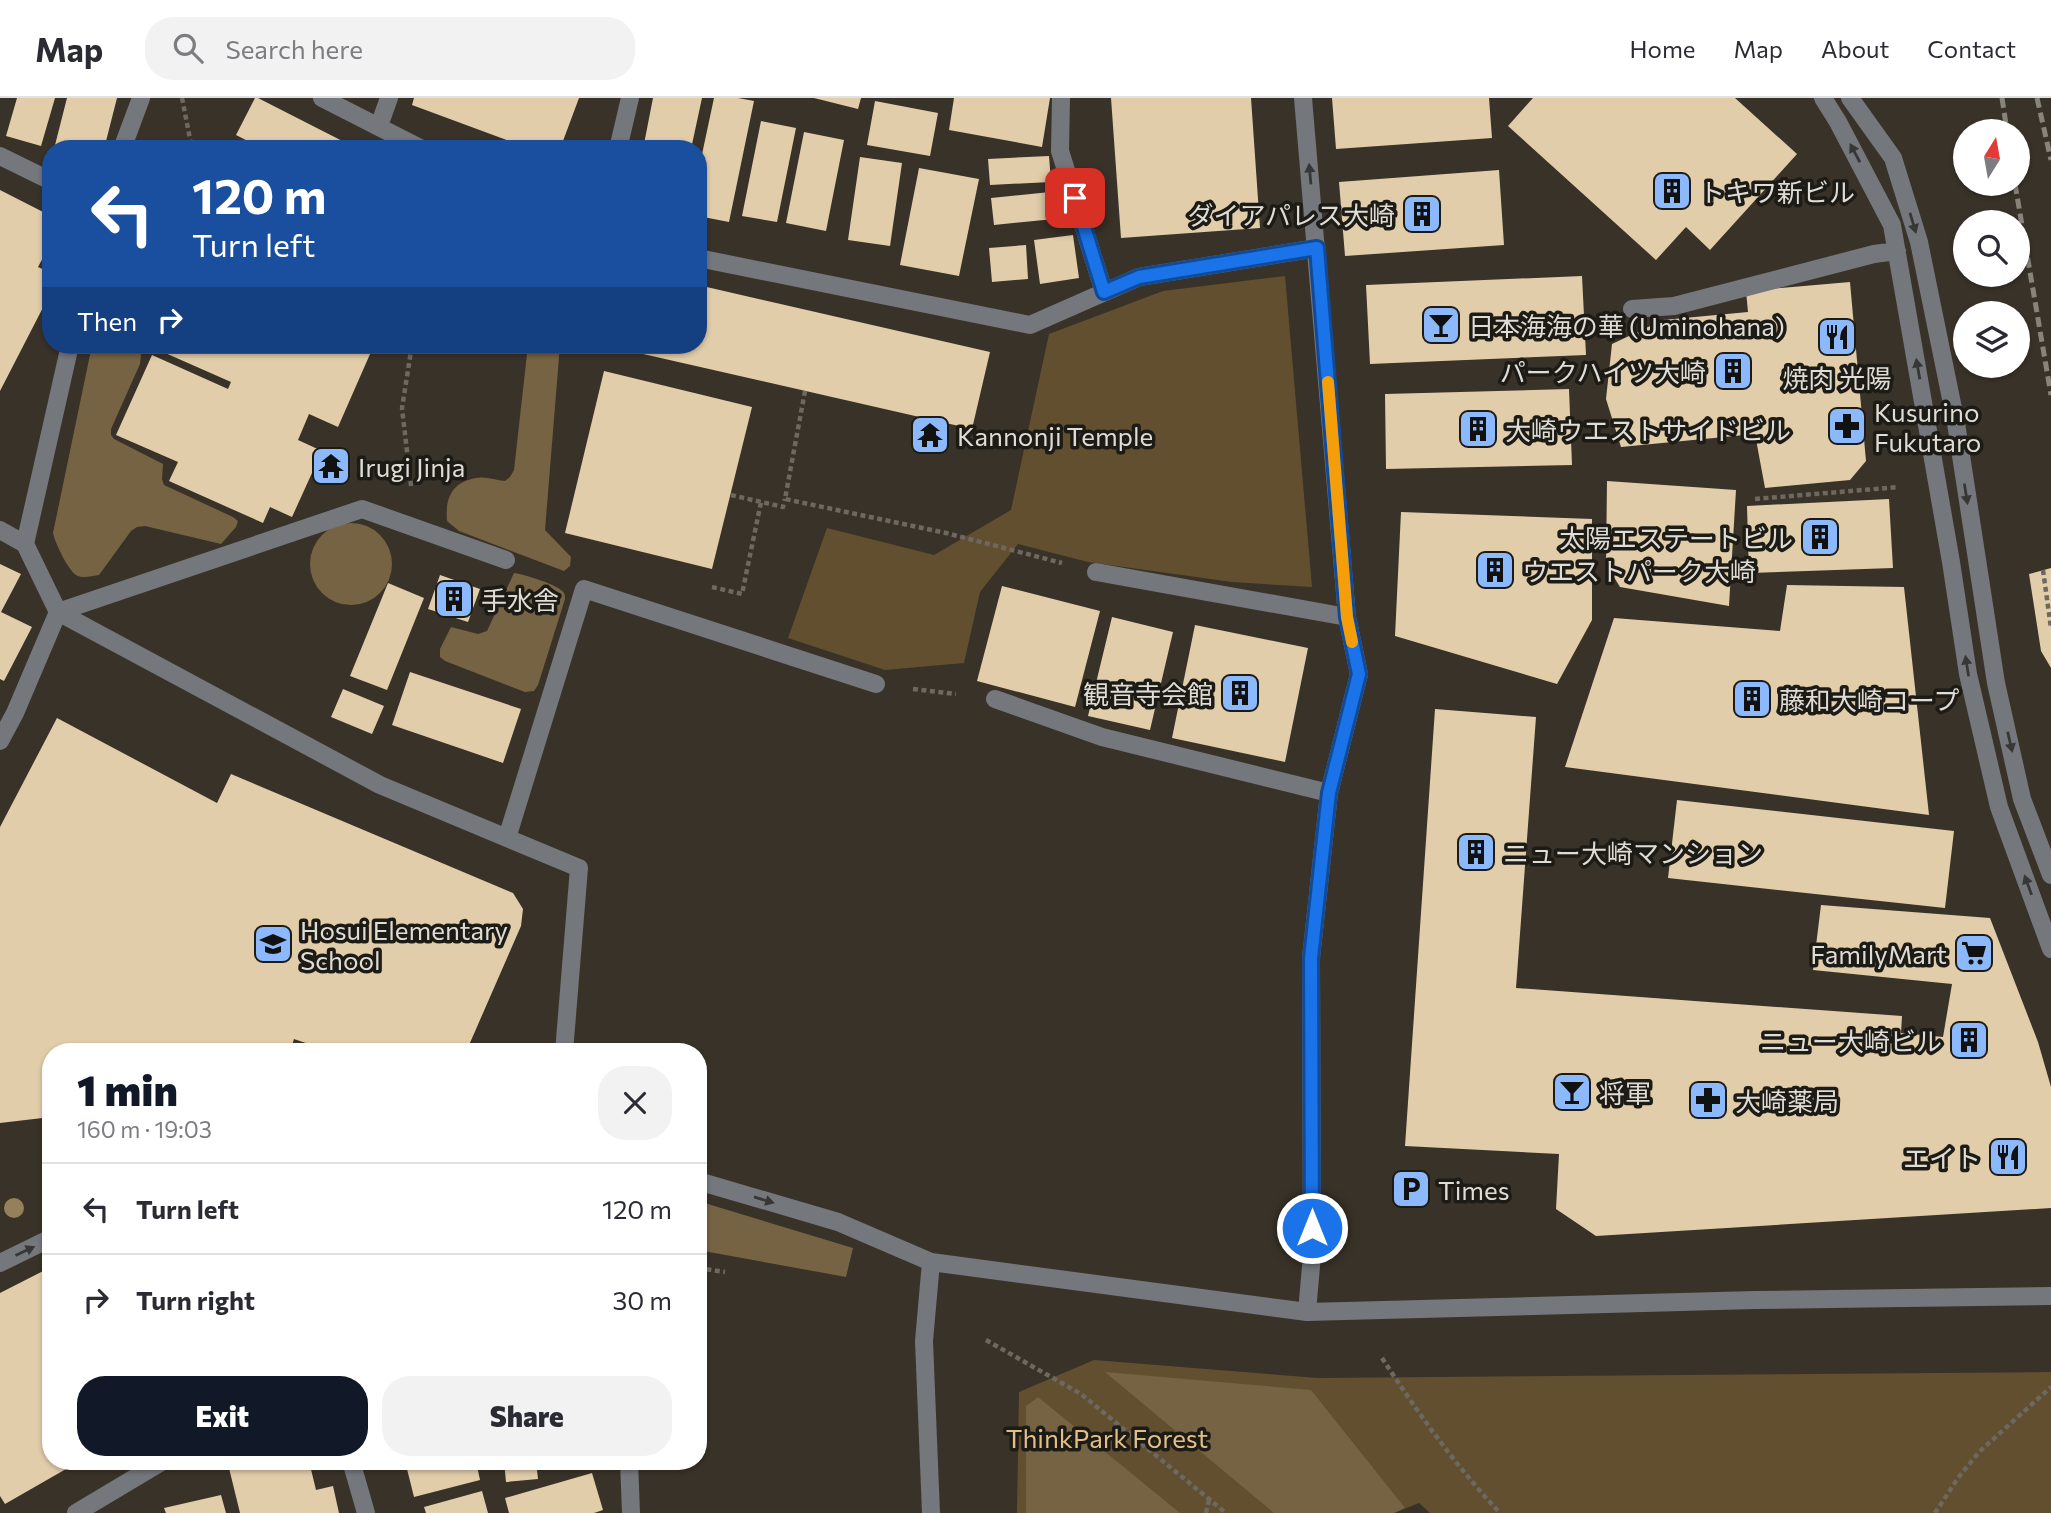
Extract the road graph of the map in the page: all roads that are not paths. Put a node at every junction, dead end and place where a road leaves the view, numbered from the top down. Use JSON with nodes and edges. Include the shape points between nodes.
{"nodes":[{"id":1,"x":141,"y":98,"type":"edge"},
{"id":2,"x":322,"y":98,"type":"edge"},
{"id":3,"x":388,"y":98,"type":"edge"},
{"id":4,"x":630,"y":98,"type":"edge"},
{"id":5,"x":1061,"y":98,"type":"edge"},
{"id":6,"x":1303,"y":98,"type":"edge"},
{"id":7,"x":1823,"y":98,"type":"edge"},
{"id":8,"x":1850,"y":98,"type":"edge"},
{"id":9,"x":379,"y":126,"type":"junction"},
{"id":10,"x":125,"y":140,"type":"edge"},
{"id":11,"x":405,"y":140,"type":"edge"},
{"id":12,"x":620,"y":140,"type":"edge"},
{"id":13,"x":0,"y":156,"type":"edge"},
{"id":14,"x":42,"y":177,"type":"edge"},
{"id":15,"x":1317,"y":248,"type":"junction"},
{"id":16,"x":1897,"y":251,"type":"junction"},
{"id":17,"x":707,"y":260,"type":"edge"},
{"id":18,"x":1104,"y":292,"type":"junction"},
{"id":19,"x":1632,"y":309,"type":"dead end"},
{"id":20,"x":68,"y":354,"type":"edge"},
{"id":21,"x":0,"y":530,"type":"edge"},
{"id":22,"x":25,"y":544,"type":"junction"},
{"id":23,"x":506,"y":560,"type":"dead end"},
{"id":24,"x":1096,"y":572,"type":"road end"},
{"id":25,"x":58,"y":612,"type":"junction"},
{"id":26,"x":1347,"y":617,"type":"junction"},
{"id":27,"x":876,"y":684,"type":"road end"},
{"id":28,"x":995,"y":699,"type":"road end"},
{"id":29,"x":0,"y":741,"type":"edge"},
{"id":30,"x":1329,"y":793,"type":"junction"},
{"id":31,"x":508,"y":838,"type":"junction"},
{"id":32,"x":2051,"y":876,"type":"edge"},
{"id":33,"x":2051,"y":949,"type":"edge"},
{"id":34,"x":565,"y":1043,"type":"edge"},
{"id":35,"x":707,"y":1184,"type":"edge"},
{"id":36,"x":42,"y":1242,"type":"edge"},
{"id":37,"x":931,"y":1262,"type":"junction"},
{"id":38,"x":0,"y":1263,"type":"edge"},
{"id":39,"x":2051,"y":1296,"type":"edge"},
{"id":40,"x":1307,"y":1312,"type":"junction"},
{"id":41,"x":148,"y":1470,"type":"edge"},
{"id":42,"x":354,"y":1470,"type":"edge"},
{"id":43,"x":629,"y":1470,"type":"edge"},
{"id":44,"x":76,"y":1513,"type":"edge"},
{"id":45,"x":366,"y":1513,"type":"edge"},
{"id":46,"x":631,"y":1513,"type":"edge"},
{"id":47,"x":931,"y":1513,"type":"edge"}],
"edges":[{"from":1,"to":10,"type":"street"},
{"from":2,"to":9,"type":"street"},
{"from":3,"to":9,"type":"street"},
{"from":4,"to":12,"type":"street"},
{"from":5,"to":18,"type":"street","via":[[1060,151]]},
{"from":15,"to":6,"type":"street","one_way":true},
{"from":16,"to":7,"type":"street","one_way":true,"via":[[1892,225]]},
{"from":8,"to":32,"type":"street","one_way":true,"via":[[1893,158],[1919,242],[1956,424],[1996,683],[2022,799]]},
{"from":9,"to":11,"type":"street"},
{"from":13,"to":14,"type":"street"},
{"from":15,"to":18,"type":"street","via":[[1139,277]]},
{"from":15,"to":26,"type":"street"},
{"from":16,"to":19,"type":"street","via":[[1674,306]]},
{"from":33,"to":16,"type":"street","one_way":true,"via":[[1999,807],[1968,674]]},
{"from":17,"to":18,"type":"street","via":[[1030,325]]},
{"from":20,"to":22,"type":"street"},
{"from":21,"to":22,"type":"street"},
{"from":22,"to":25,"type":"street"},
{"from":23,"to":25,"type":"street","via":[[362,509]]},
{"from":24,"to":26,"type":"street"},
{"from":25,"to":29,"type":"street"},
{"from":25,"to":31,"type":"street","via":[[380,785]]},
{"from":26,"to":30,"type":"street","via":[[1359,674]]},
{"from":27,"to":31,"type":"street","via":[[584,589]]},
{"from":28,"to":30,"type":"street","via":[[1102,737]]},
{"from":30,"to":40,"type":"street","via":[[1311,958],[1312,1255]]},
{"from":31,"to":34,"type":"street","via":[[579,868]]},
{"from":35,"to":37,"type":"street","one_way":true,"via":[[838,1222]]},
{"from":38,"to":36,"type":"street","one_way":true},
{"from":37,"to":40,"type":"street"},
{"from":37,"to":47,"type":"street","via":[[924,1341]]},
{"from":39,"to":40,"type":"street"},
{"from":41,"to":44,"type":"street"},
{"from":42,"to":45,"type":"street"},
{"from":43,"to":46,"type":"street"}]}
